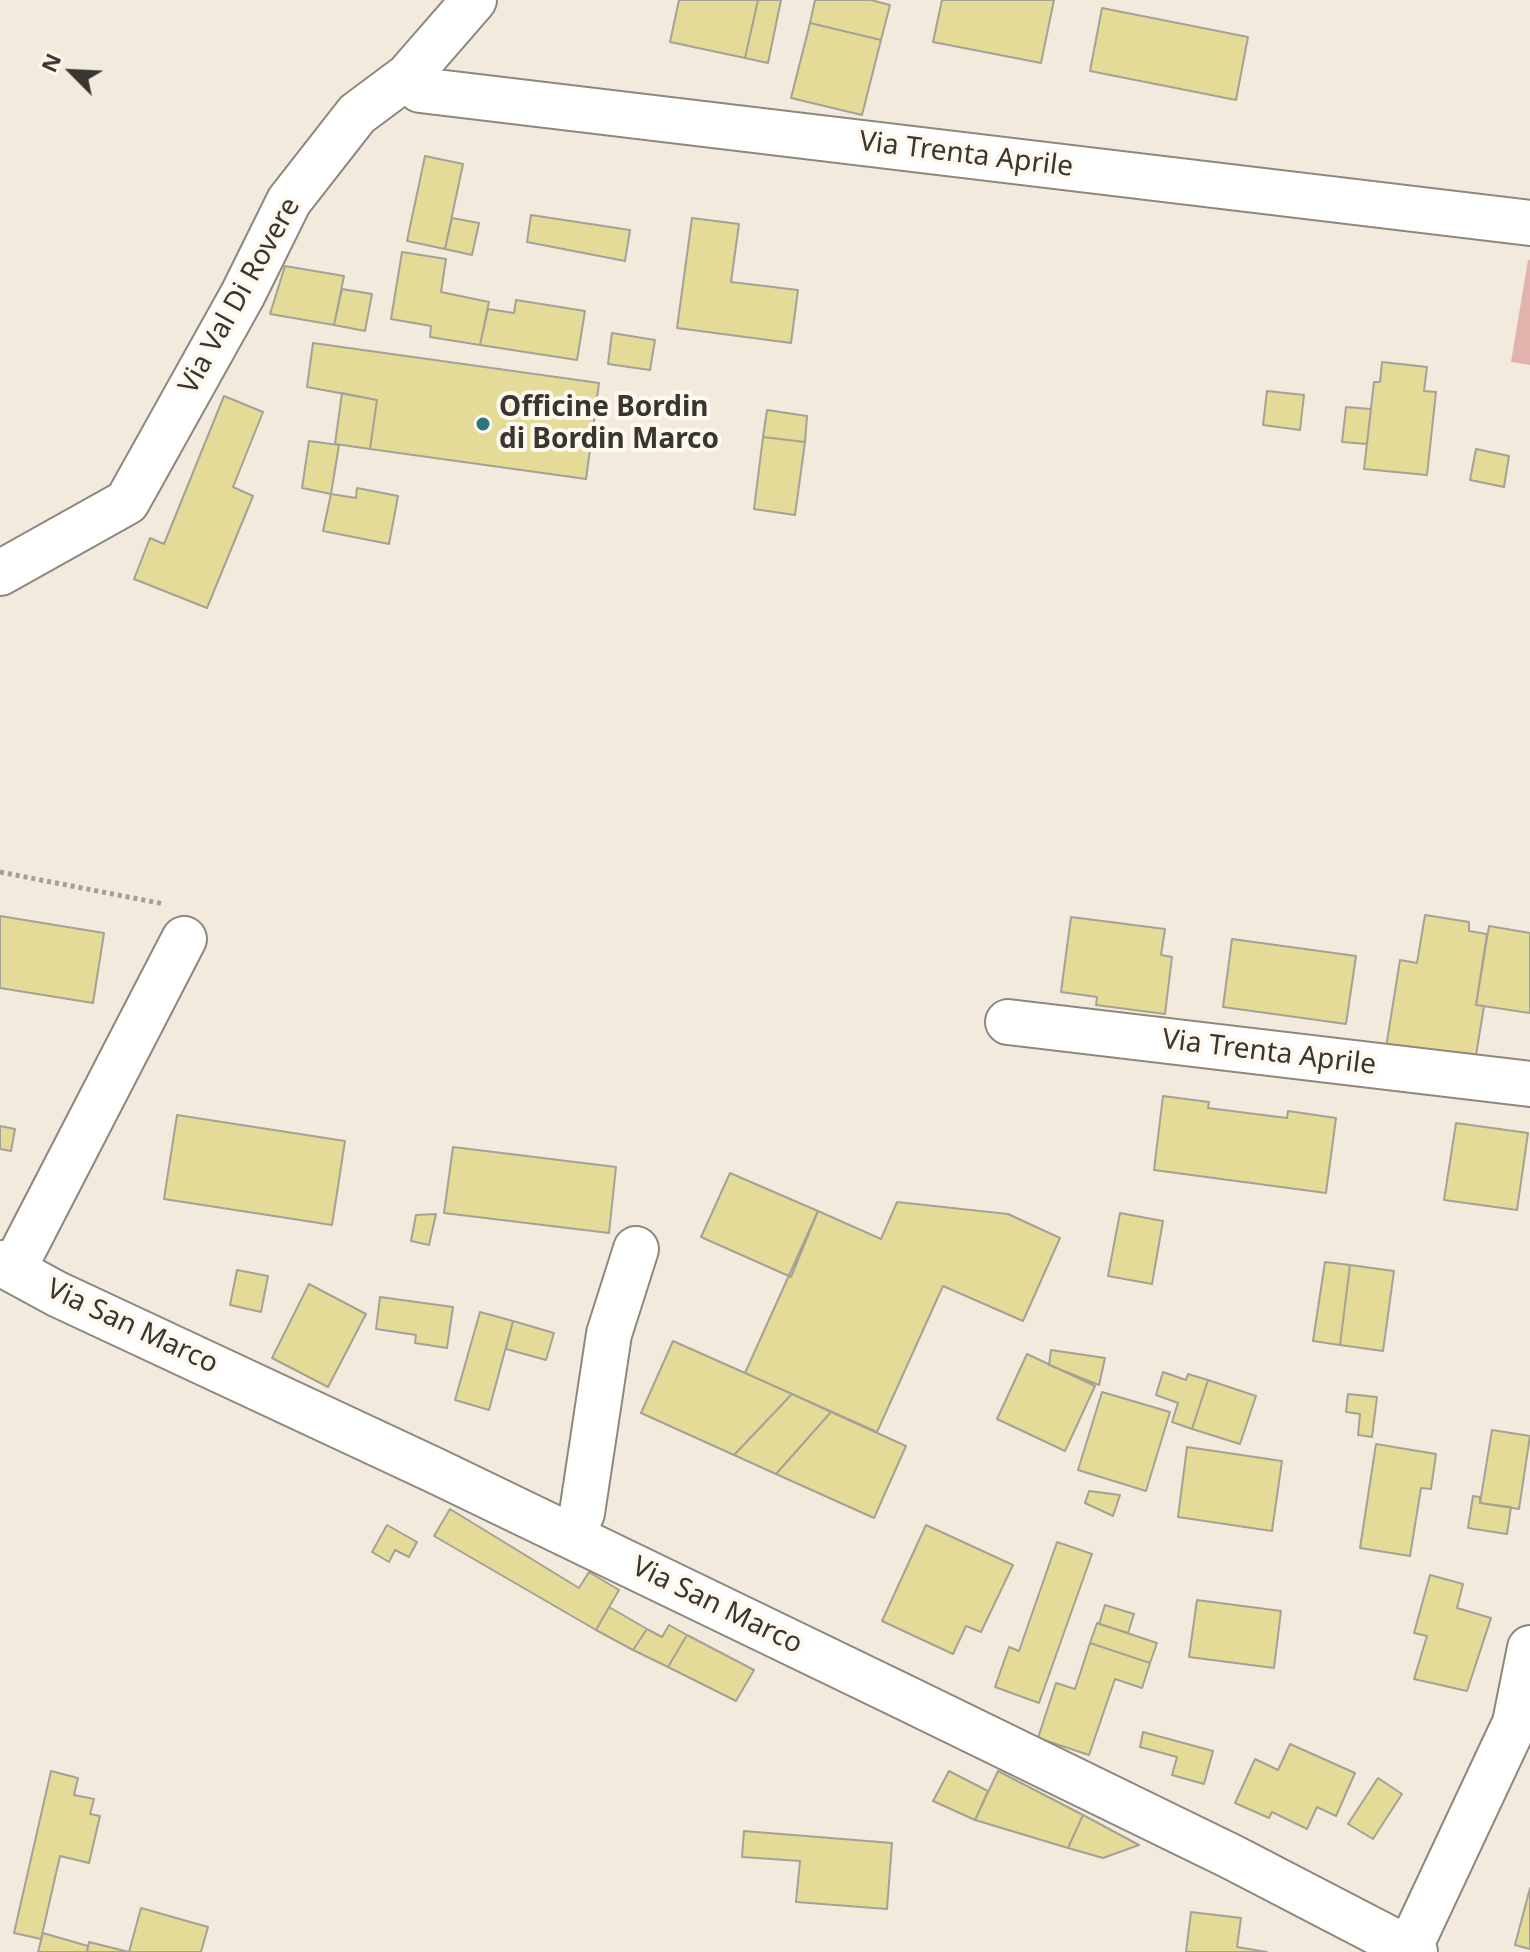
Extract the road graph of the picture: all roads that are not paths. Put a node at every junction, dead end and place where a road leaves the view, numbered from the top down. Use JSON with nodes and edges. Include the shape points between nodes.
{"nodes":[{"id":1,"x":474,"y":0,"type":"edge"},
{"id":2,"x":408,"y":76,"type":"junction"},
{"id":3,"x":1530,"y":223,"type":"edge"},
{"id":4,"x":0,"y":573,"type":"edge"},
{"id":5,"x":184,"y":939,"type":"dead end"},
{"id":6,"x":1008,"y":1022,"type":"dead end"},
{"id":7,"x":1530,"y":1084,"type":"edge"},
{"id":8,"x":636,"y":1249,"type":"dead end"},
{"id":9,"x":7,"y":1266,"type":"edge"},
{"id":10,"x":572,"y":1536,"type":"junction"},
{"id":11,"x":1530,"y":1648,"type":"edge"},
{"id":12,"x":1412,"y":1950,"type":"edge"}],
"edges":[{"from":1,"to":2,"type":"street","name":"Via Val Di Rovere"},
{"from":2,"to":3,"type":"street","name":"Via Trenta Aprile","via":[[420,90]]},
{"from":2,"to":4,"type":"street","name":"Via Val Di Rovere","via":[[357,114],[289,201],[127,502]]},
{"from":5,"to":9,"type":"street","name":"Via San Marco"},
{"from":6,"to":7,"type":"street","name":"Via Trenta Aprile"},
{"from":8,"to":10,"type":"street","via":[[609,1334],[582,1513]]},
{"from":9,"to":10,"type":"street","name":"Via San Marco"},
{"from":10,"to":12,"type":"street","name":"Via San Marco"},
{"from":11,"to":12,"type":"street","via":[[1515,1723]]}]}
